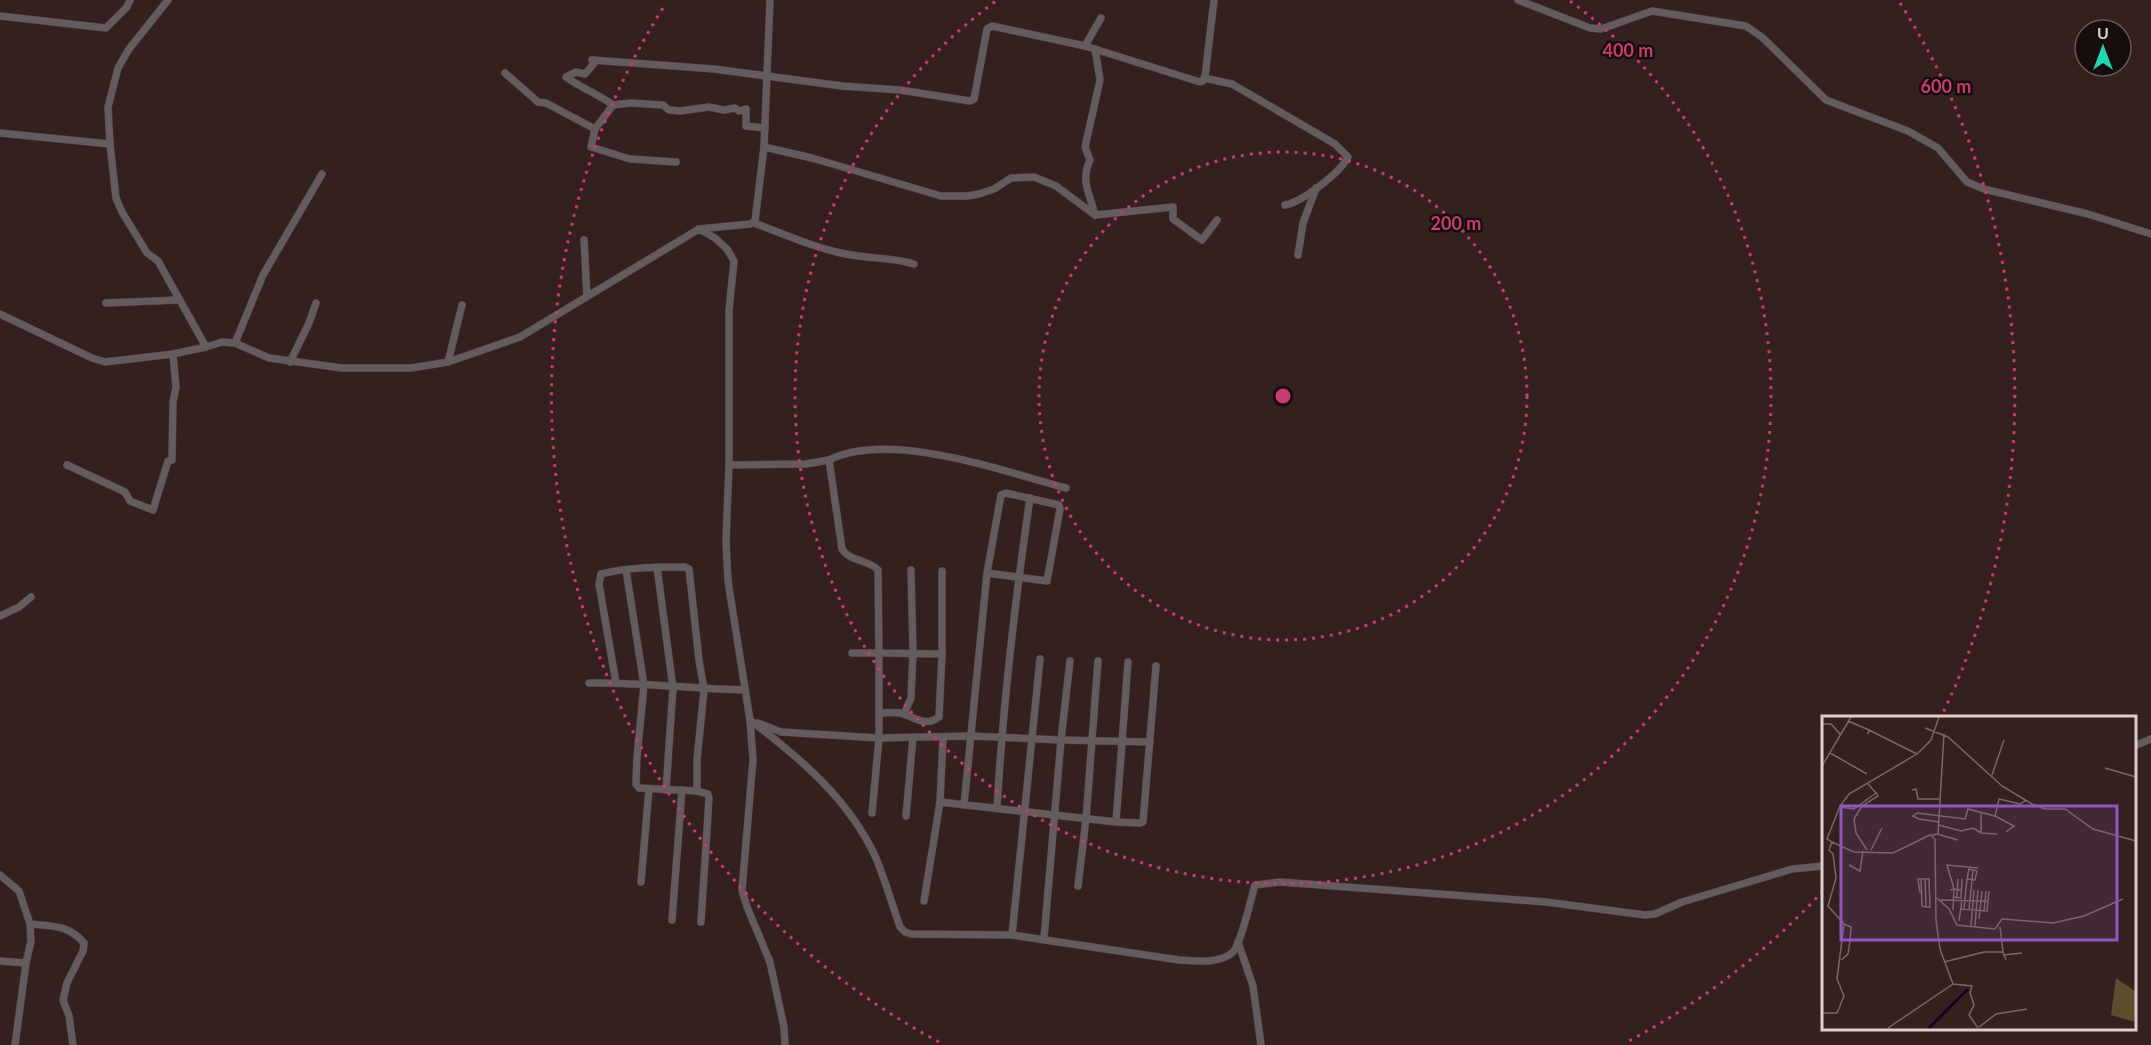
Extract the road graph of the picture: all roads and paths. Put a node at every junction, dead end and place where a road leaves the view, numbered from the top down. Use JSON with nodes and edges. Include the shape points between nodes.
{"nodes":[{"id":1,"x":130,"y":0,"type":"edge"},
{"id":2,"x":168,"y":0,"type":"edge"},
{"id":3,"x":770,"y":0,"type":"edge"},
{"id":4,"x":1214,"y":0,"type":"edge"},
{"id":5,"x":1518,"y":0,"type":"edge"},
{"id":6,"x":0,"y":15,"type":"edge"},
{"id":7,"x":1101,"y":18,"type":"dead end"},
{"id":8,"x":1085,"y":46,"type":"junction"},
{"id":9,"x":1095,"y":49,"type":"junction"},
{"id":10,"x":505,"y":73,"type":"dead end"},
{"id":11,"x":767,"y":76,"type":"junction"},
{"id":12,"x":1204,"y":78,"type":"junction"},
{"id":13,"x":614,"y":105,"type":"junction"},
{"id":14,"x":765,"y":128,"type":"junction"},
{"id":15,"x":595,"y":129,"type":"junction"},
{"id":16,"x":0,"y":133,"type":"edge"},
{"id":17,"x":110,"y":144,"type":"junction"},
{"id":18,"x":764,"y":147,"type":"junction"},
{"id":19,"x":676,"y":162,"type":"dead end"},
{"id":20,"x":322,"y":174,"type":"dead end"},
{"id":21,"x":1316,"y":188,"type":"junction"},
{"id":22,"x":1285,"y":205,"type":"dead end"},
{"id":23,"x":1095,"y":215,"type":"junction"},
{"id":24,"x":1217,"y":220,"type":"dead end"},
{"id":25,"x":754,"y":223,"type":"junction"},
{"id":26,"x":699,"y":229,"type":"junction"},
{"id":27,"x":2151,"y":234,"type":"edge"},
{"id":28,"x":584,"y":240,"type":"dead end"},
{"id":29,"x":1298,"y":255,"type":"dead end"},
{"id":30,"x":914,"y":264,"type":"dead end"},
{"id":31,"x":587,"y":296,"type":"junction"},
{"id":32,"x":178,"y":300,"type":"junction"},
{"id":33,"x":106,"y":303,"type":"dead end"},
{"id":34,"x":316,"y":303,"type":"dead end"},
{"id":35,"x":462,"y":305,"type":"dead end"},
{"id":36,"x":0,"y":314,"type":"edge"},
{"id":37,"x":236,"y":343,"type":"junction"},
{"id":38,"x":206,"y":347,"type":"junction"},
{"id":39,"x":173,"y":354,"type":"junction"},
{"id":40,"x":290,"y":362,"type":"junction"},
{"id":41,"x":448,"y":362,"type":"junction"},
{"id":42,"x":829,"y":460,"type":"junction"},
{"id":43,"x":67,"y":465,"type":"dead end"},
{"id":44,"x":729,"y":465,"type":"junction"},
{"id":45,"x":1066,"y":488,"type":"dead end"},
{"id":46,"x":1030,"y":498,"type":"junction"},
{"id":47,"x":657,"y":567,"type":"junction"},
{"id":48,"x":626,"y":570,"type":"junction"},
{"id":49,"x":911,"y":570,"type":"dead end"},
{"id":50,"x":942,"y":571,"type":"dead end"},
{"id":51,"x":987,"y":573,"type":"junction"},
{"id":52,"x":1018,"y":578,"type":"junction"},
{"id":53,"x":32,"y":597,"type":"dead end"},
{"id":54,"x":0,"y":616,"type":"edge"},
{"id":55,"x":852,"y":653,"type":"dead end"},
{"id":56,"x":879,"y":653,"type":"junction"},
{"id":57,"x":912,"y":653,"type":"junction"},
{"id":58,"x":942,"y":654,"type":"junction"},
{"id":59,"x":1040,"y":659,"type":"dead end"},
{"id":60,"x":1070,"y":661,"type":"dead end"},
{"id":61,"x":1098,"y":662,"type":"dead end"},
{"id":62,"x":1128,"y":662,"type":"dead end"},
{"id":63,"x":1156,"y":666,"type":"dead end"},
{"id":64,"x":589,"y":683,"type":"dead end"},
{"id":65,"x":616,"y":683,"type":"junction"},
{"id":66,"x":644,"y":685,"type":"junction"},
{"id":67,"x":674,"y":687,"type":"junction"},
{"id":68,"x":704,"y":690,"type":"junction"},
{"id":69,"x":745,"y":690,"type":"junction"},
{"id":70,"x":879,"y":713,"type":"junction"},
{"id":71,"x":904,"y":714,"type":"junction"},
{"id":72,"x":750,"y":720,"type":"junction"},
{"id":73,"x":970,"y":736,"type":"junction"},
{"id":74,"x":913,"y":737,"type":"junction"},
{"id":75,"x":1001,"y":737,"type":"junction"},
{"id":76,"x":879,"y":738,"type":"junction"},
{"id":77,"x":943,"y":738,"type":"junction"},
{"id":78,"x":1092,"y":739,"type":"junction"},
{"id":79,"x":2151,"y":739,"type":"edge"},
{"id":80,"x":1032,"y":740,"type":"junction"},
{"id":81,"x":1061,"y":740,"type":"junction"},
{"id":82,"x":1123,"y":741,"type":"junction"},
{"id":83,"x":1150,"y":742,"type":"junction"},
{"id":84,"x":2136,"y":745,"type":"edge"},
{"id":85,"x":649,"y":789,"type":"junction"},
{"id":86,"x":666,"y":790,"type":"junction"},
{"id":87,"x":682,"y":790,"type":"junction"},
{"id":88,"x":696,"y":791,"type":"junction"},
{"id":89,"x":940,"y":802,"type":"junction"},
{"id":90,"x":964,"y":805,"type":"junction"},
{"id":91,"x":996,"y":808,"type":"junction"},
{"id":92,"x":1025,"y":811,"type":"junction"},
{"id":93,"x":872,"y":813,"type":"dead end"},
{"id":94,"x":1054,"y":814,"type":"junction"},
{"id":95,"x":906,"y":816,"type":"dead end"},
{"id":96,"x":1086,"y":819,"type":"junction"},
{"id":97,"x":1116,"y":822,"type":"junction"},
{"id":98,"x":1822,"y":866,"type":"edge"},
{"id":99,"x":0,"y":875,"type":"edge"},
{"id":100,"x":641,"y":882,"type":"dead end"},
{"id":101,"x":1078,"y":886,"type":"dead end"},
{"id":102,"x":924,"y":901,"type":"dead end"},
{"id":103,"x":672,"y":920,"type":"dead end"},
{"id":104,"x":701,"y":922,"type":"dead end"},
{"id":105,"x":30,"y":924,"type":"junction"},
{"id":106,"x":1012,"y":935,"type":"junction"},
{"id":107,"x":1044,"y":938,"type":"junction"},
{"id":108,"x":1238,"y":942,"type":"junction"},
{"id":109,"x":0,"y":961,"type":"edge"},
{"id":110,"x":26,"y":963,"type":"junction"},
{"id":111,"x":15,"y":1045,"type":"edge"},
{"id":112,"x":73,"y":1045,"type":"edge"},
{"id":113,"x":785,"y":1045,"type":"edge"},
{"id":114,"x":1261,"y":1045,"type":"edge"}],
"edges":[{"from":1,"to":6,"type":"street","via":[[106,28]]},
{"from":2,"to":17,"type":"street","via":[[118,68],[108,107]]},
{"from":3,"to":11,"type":"street"},
{"from":4,"to":12,"type":"street"},
{"from":5,"to":27,"type":"street","via":[[1590,28],[1601,29],[1652,11],[1746,26],[1826,100],[1898,127],[1938,148],[1967,182]]},
{"from":7,"to":8,"type":"street"},
{"from":8,"to":9,"type":"street"},
{"from":8,"to":11,"type":"street","via":[[989,27],[974,99],[970,102],[900,90]]},
{"from":9,"to":12,"type":"street","via":[[1196,81]]},
{"from":9,"to":23,"type":"street","via":[[1100,80],[1085,147],[1090,160],[1084,172]]},
{"from":10,"to":15,"type":"street","via":[[538,102]]},
{"from":11,"to":13,"type":"street","via":[[594,60],[585,74],[576,72],[566,77]]},
{"from":11,"to":14,"type":"street"},
{"from":12,"to":21,"type":"street","via":[[1232,84],[1340,147],[1348,157]]},
{"from":13,"to":14,"type":"street","via":[[663,105],[680,111],[709,107],[746,109],[746,126]]},
{"from":13,"to":15,"type":"street"},
{"from":14,"to":18,"type":"street"},
{"from":15,"to":19,"type":"street","via":[[591,147],[630,159]]},
{"from":16,"to":17,"type":"street"},
{"from":17,"to":32,"type":"street","via":[[116,198],[122,212],[147,253],[158,261]]},
{"from":18,"to":23,"type":"street","via":[[940,196],[979,194],[1011,178],[1034,177],[1056,186]]},
{"from":18,"to":25,"type":"street"},
{"from":20,"to":37,"type":"street","via":[[263,275]]},
{"from":21,"to":22,"type":"street","via":[[1301,200]]},
{"from":21,"to":29,"type":"street","via":[[1303,223]]},
{"from":23,"to":24,"type":"street","via":[[1173,207],[1173,219],[1202,240]]},
{"from":25,"to":26,"type":"street"},
{"from":25,"to":30,"type":"street","via":[[844,254]]},
{"from":26,"to":31,"type":"street"},
{"from":26,"to":44,"type":"street","via":[[715,238],[734,261],[729,331]]},
{"from":28,"to":31,"type":"street"},
{"from":31,"to":41,"type":"street","via":[[520,337]]},
{"from":32,"to":33,"type":"street"},
{"from":32,"to":38,"type":"street"},
{"from":34,"to":40,"type":"street"},
{"from":35,"to":41,"type":"street"},
{"from":36,"to":39,"type":"street","via":[[98,360]]},
{"from":37,"to":38,"type":"street"},
{"from":37,"to":40,"type":"street","via":[[269,358]]},
{"from":38,"to":39,"type":"street"},
{"from":39,"to":43,"type":"street","via":[[176,387],[172,460],[168,461],[153,510],[129,501],[125,492]]},
{"from":40,"to":41,"type":"street","via":[[370,369]]},
{"from":42,"to":44,"type":"street","via":[[779,466]]},
{"from":42,"to":45,"type":"street","via":[[873,449],[907,449]]},
{"from":42,"to":56,"type":"street","via":[[842,549],[848,556],[878,570]]},
{"from":44,"to":69,"type":"street","via":[[728,581]]},
{"from":46,"to":51,"type":"street","via":[[1002,494]]},
{"from":46,"to":52,"type":"street"},
{"from":46,"to":52,"type":"street","via":[[1056,504],[1060,509],[1047,581]]},
{"from":47,"to":48,"type":"street"},
{"from":47,"to":67,"type":"street"},
{"from":47,"to":68,"type":"street","via":[[685,567],[690,572]]},
{"from":48,"to":65,"type":"street","via":[[601,574],[599,578]]},
{"from":48,"to":66,"type":"street"},
{"from":49,"to":57,"type":"street"},
{"from":50,"to":58,"type":"street"},
{"from":51,"to":52,"type":"street"},
{"from":51,"to":73,"type":"street"},
{"from":52,"to":75,"type":"street"},
{"from":53,"to":54,"type":"street"},
{"from":55,"to":56,"type":"street"},
{"from":56,"to":57,"type":"street"},
{"from":56,"to":70,"type":"street"},
{"from":57,"to":58,"type":"street"},
{"from":57,"to":71,"type":"street","via":[[911,698]]},
{"from":58,"to":71,"type":"street","via":[[939,717],[919,721]]},
{"from":59,"to":80,"type":"street"},
{"from":60,"to":81,"type":"street"},
{"from":61,"to":78,"type":"street"},
{"from":62,"to":82,"type":"street"},
{"from":63,"to":83,"type":"street"},
{"from":64,"to":65,"type":"street"},
{"from":65,"to":66,"type":"street"},
{"from":66,"to":67,"type":"street"},
{"from":66,"to":85,"type":"street","via":[[636,784]]},
{"from":67,"to":68,"type":"street"},
{"from":67,"to":86,"type":"street"},
{"from":68,"to":69,"type":"street"},
{"from":68,"to":88,"type":"street"},
{"from":69,"to":72,"type":"street"},
{"from":70,"to":71,"type":"street"},
{"from":70,"to":76,"type":"street"},
{"from":72,"to":76,"type":"street","via":[[781,732]]},
{"from":72,"to":106,"type":"street","via":[[792,752],[843,804],[876,858],[904,932]]},
{"from":72,"to":113,"type":"street","via":[[753,760],[742,890],[770,962]]},
{"from":73,"to":75,"type":"street"},
{"from":73,"to":77,"type":"street"},
{"from":73,"to":90,"type":"street"},
{"from":74,"to":76,"type":"street"},
{"from":74,"to":77,"type":"street"},
{"from":74,"to":95,"type":"street"},
{"from":75,"to":80,"type":"street"},
{"from":75,"to":91,"type":"street"},
{"from":76,"to":93,"type":"street"},
{"from":77,"to":89,"type":"street"},
{"from":78,"to":81,"type":"street"},
{"from":78,"to":82,"type":"street"},
{"from":78,"to":96,"type":"street"},
{"from":79,"to":84,"type":"street"},
{"from":80,"to":81,"type":"street"},
{"from":80,"to":92,"type":"street"},
{"from":81,"to":94,"type":"street"},
{"from":82,"to":83,"type":"street"},
{"from":82,"to":97,"type":"street"},
{"from":83,"to":97,"type":"street","via":[[1143,822]]},
{"from":85,"to":86,"type":"street"},
{"from":85,"to":100,"type":"street"},
{"from":86,"to":87,"type":"street"},
{"from":87,"to":88,"type":"street"},
{"from":87,"to":103,"type":"street"},
{"from":88,"to":104,"type":"street","via":[[710,798]]},
{"from":89,"to":90,"type":"street"},
{"from":89,"to":102,"type":"street"},
{"from":90,"to":91,"type":"street"},
{"from":91,"to":92,"type":"street"},
{"from":92,"to":94,"type":"street"},
{"from":92,"to":106,"type":"street"},
{"from":94,"to":96,"type":"street"},
{"from":94,"to":107,"type":"street"},
{"from":96,"to":97,"type":"street"},
{"from":96,"to":101,"type":"street"},
{"from":98,"to":108,"type":"street","via":[[1792,869],[1645,915],[1546,902],[1270,882],[1255,885]]},
{"from":99,"to":105,"type":"street","via":[[19,891]]},
{"from":105,"to":110,"type":"street"},
{"from":105,"to":112,"type":"street","via":[[75,932],[84,943],[63,1000]]},
{"from":106,"to":107,"type":"street"},
{"from":107,"to":108,"type":"street","via":[[1197,961],[1224,957],[1232,953]]},
{"from":108,"to":114,"type":"street","via":[[1253,986]]},
{"from":109,"to":110,"type":"street"},
{"from":110,"to":111,"type":"street"}]}
